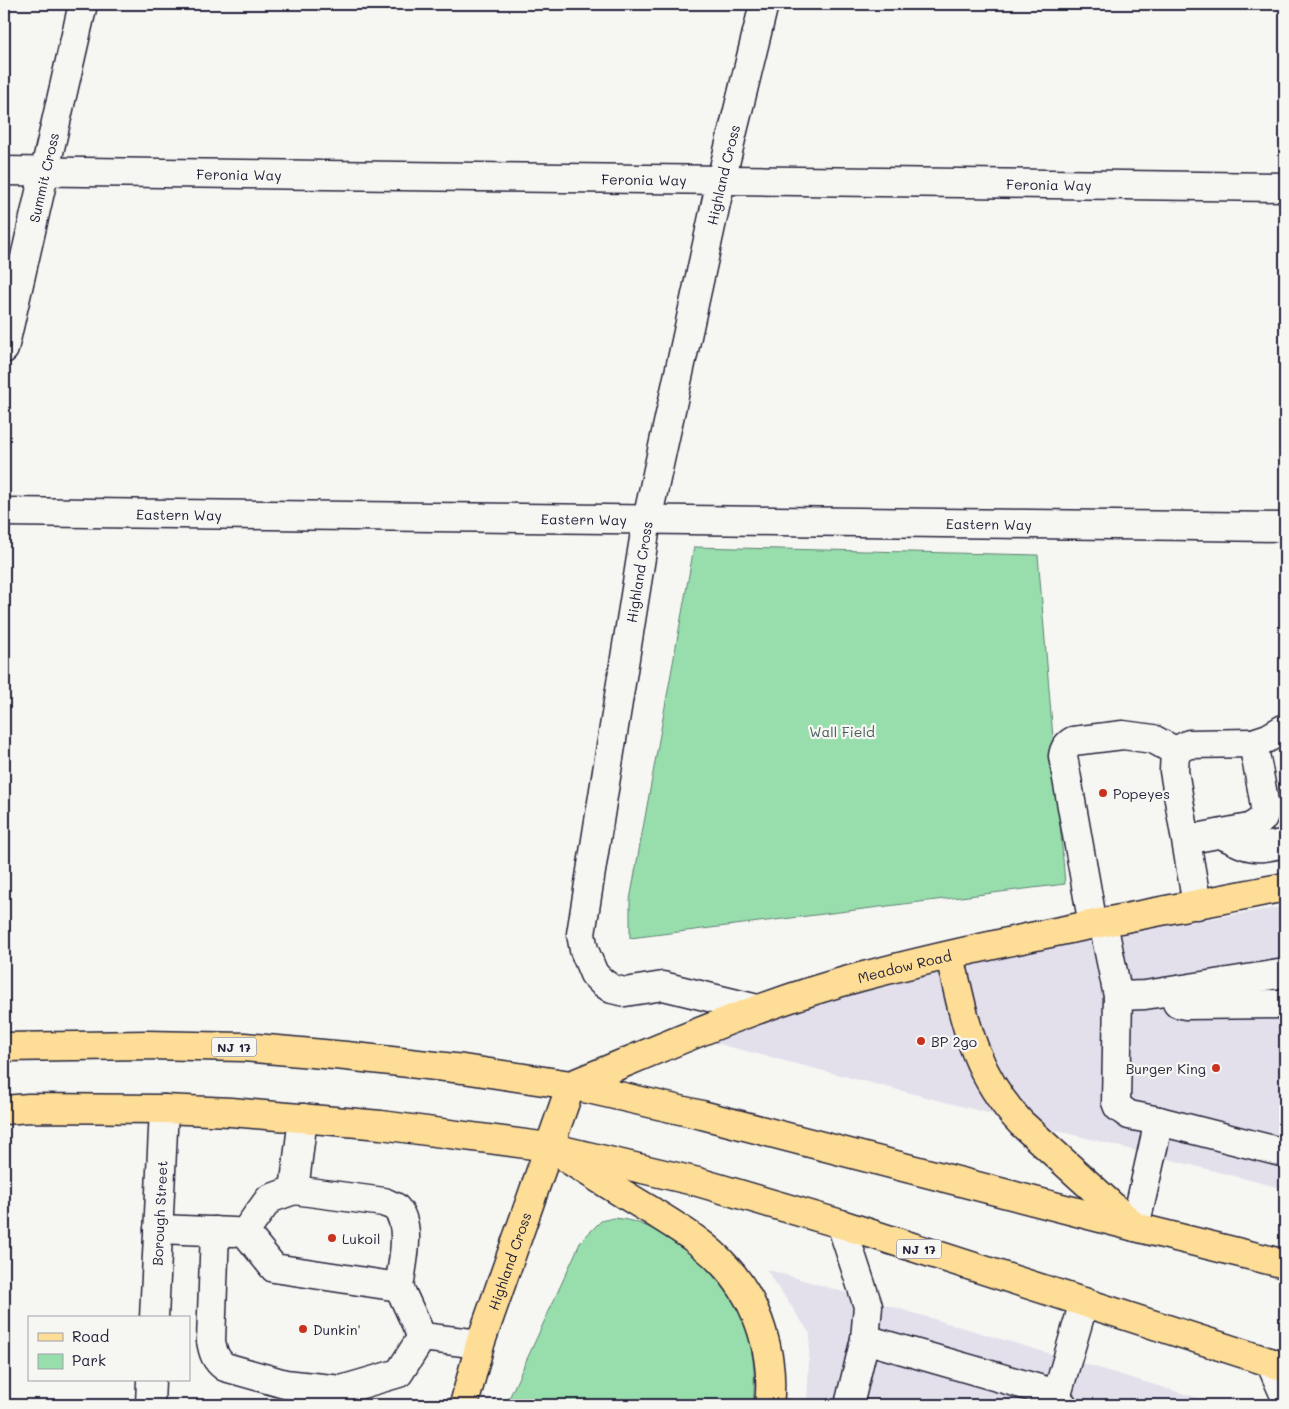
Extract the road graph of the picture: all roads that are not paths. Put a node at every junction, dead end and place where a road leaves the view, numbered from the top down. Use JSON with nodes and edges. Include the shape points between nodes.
{"nodes":[{"id":1,"x":83,"y":4,"type":"edge"},
{"id":2,"x":764,"y":4,"type":"edge"},
{"id":3,"x":4,"y":171,"type":"edge"},
{"id":4,"x":45,"y":171,"type":"junction"},
{"id":5,"x":721,"y":180,"type":"junction"},
{"id":6,"x":1285,"y":187,"type":"edge"},
{"id":7,"x":4,"y":349,"type":"edge"},
{"id":8,"x":4,"y":512,"type":"edge"},
{"id":9,"x":647,"y":520,"type":"junction"},
{"id":10,"x":1285,"y":528,"type":"edge"},
{"id":11,"x":1285,"y":728,"type":"edge"},
{"id":12,"x":1252,"y":743,"type":"junction"},
{"id":13,"x":1175,"y":751,"type":"junction"},
{"id":14,"x":1221,"y":834,"type":"junction"},
{"id":15,"x":1186,"y":840,"type":"junction"},
{"id":16,"x":1285,"y":843,"type":"edge"},
{"id":17,"x":1285,"y":887,"type":"edge"},
{"id":18,"x":1197,"y":905,"type":"junction"},
{"id":19,"x":1098,"y":924,"type":"junction"},
{"id":20,"x":950,"y":956,"type":"junction"},
{"id":21,"x":1285,"y":973,"type":"edge"},
{"id":22,"x":1145,"y":995,"type":"junction"},
{"id":23,"x":1118,"y":996,"type":"junction"},
{"id":24,"x":1285,"y":1004,"type":"edge"},
{"id":25,"x":758,"y":1010,"type":"junction"},
{"id":26,"x":4,"y":1048,"type":"edge"},
{"id":27,"x":571,"y":1085,"type":"junction"},
{"id":28,"x":164,"y":1108,"type":"junction"},
{"id":29,"x":4,"y":1110,"type":"edge"},
{"id":30,"x":303,"y":1118,"type":"junction"},
{"id":31,"x":1159,"y":1122,"type":"junction"},
{"id":32,"x":549,"y":1148,"type":"junction"},
{"id":33,"x":1285,"y":1152,"type":"edge"},
{"id":34,"x":294,"y":1190,"type":"junction"},
{"id":35,"x":841,"y":1224,"type":"junction"},
{"id":36,"x":1135,"y":1227,"type":"junction"},
{"id":37,"x":158,"y":1229,"type":"junction"},
{"id":38,"x":215,"y":1231,"type":"junction"},
{"id":39,"x":245,"y":1232,"type":"junction"},
{"id":40,"x":1285,"y":1264,"type":"edge"},
{"id":41,"x":400,"y":1287,"type":"junction"},
{"id":42,"x":1084,"y":1302,"type":"junction"},
{"id":43,"x":154,"y":1316,"type":"edge"},
{"id":44,"x":422,"y":1337,"type":"junction"},
{"id":45,"x":865,"y":1339,"type":"junction"},
{"id":46,"x":480,"y":1344,"type":"junction"},
{"id":47,"x":1278,"y":1364,"type":"edge"},
{"id":48,"x":151,"y":1382,"type":"edge"},
{"id":49,"x":1285,"y":1396,"type":"edge"},
{"id":50,"x":1057,"y":1403,"type":"edge"},
{"id":51,"x":150,"y":1405,"type":"edge"},
{"id":52,"x":464,"y":1405,"type":"edge"},
{"id":53,"x":769,"y":1405,"type":"edge"},
{"id":54,"x":849,"y":1405,"type":"edge"}],
"edges":[{"from":1,"to":4,"type":"street","name":"Summit Cross"},
{"from":2,"to":5,"type":"street","name":"Highland Cross"},
{"from":3,"to":4,"type":"street","name":"Feronia Way"},
{"from":4,"to":5,"type":"street","name":"Feronia Way"},
{"from":4,"to":7,"type":"street","name":"Summit Cross"},
{"from":5,"to":6,"type":"street","name":"Feronia Way"},
{"from":5,"to":9,"type":"street","name":"Highland Cross"},
{"from":8,"to":9,"type":"street","name":"Eastern Way"},
{"from":9,"to":10,"type":"street","name":"Eastern Way"},
{"from":9,"to":25,"type":"street","name":"Highland Cross","via":[[581,934],[584,950],[594,974],[612,989],[625,992],[663,986]]},
{"from":11,"to":12,"type":"street"},
{"from":12,"to":13,"type":"street","via":[[1189,744]]},
{"from":12,"to":14,"type":"street","via":[[1264,816],[1250,828]]},
{"from":13,"to":15,"type":"street","via":[[1174,770]]},
{"from":13,"to":19,"type":"street","via":[[1153,740],[1123,735],[1073,741],[1064,749]]},
{"from":14,"to":15,"type":"street"},
{"from":14,"to":16,"type":"street","via":[[1248,847],[1266,848]]},
{"from":15,"to":18,"type":"street"},
{"from":17,"to":18,"type":"main road","name":"Meadow Road"},
{"from":18,"to":19,"type":"main road","name":"Meadow Road"},
{"from":19,"to":20,"type":"main road","name":"Meadow Road"},
{"from":19,"to":23,"type":"street"},
{"from":20,"to":25,"type":"main road","name":"Meadow Road","via":[[860,977]]},
{"from":20,"to":36,"type":"main road","via":[[975,1052],[1006,1108]]},
{"from":21,"to":22,"type":"street"},
{"from":22,"to":23,"type":"street"},
{"from":22,"to":24,"type":"street","via":[[1186,1004]]},
{"from":23,"to":31,"type":"street","via":[[1116,1102],[1118,1108],[1129,1115]]},
{"from":25,"to":27,"type":"main road","name":"Meadow Road"},
{"from":26,"to":27,"type":"main road","number":"NJ 17","via":[[244,1047],[395,1061]]},
{"from":27,"to":32,"type":"main road","name":"Highland Cross"},
{"from":27,"to":36,"type":"main road","number":"NJ 17","via":[[702,1115]]},
{"from":28,"to":29,"type":"main road","number":"NJ 17"},
{"from":28,"to":30,"type":"main road","number":"NJ 17"},
{"from":28,"to":37,"type":"street","name":"Borough Street"},
{"from":30,"to":32,"type":"main road","number":"NJ 17"},
{"from":30,"to":34,"type":"street"},
{"from":31,"to":33,"type":"street"},
{"from":31,"to":36,"type":"street"},
{"from":32,"to":35,"type":"main road","number":"NJ 17","via":[[698,1182]]},
{"from":32,"to":46,"type":"main road","name":"Highland Cross"},
{"from":32,"to":53,"type":"main road","via":[[687,1234],[727,1268],[740,1285],[759,1322],[770,1370]]},
{"from":34,"to":39,"type":"street","via":[[269,1199]]},
{"from":34,"to":41,"type":"street","via":[[384,1202],[394,1207],[406,1230]]},
{"from":35,"to":42,"type":"main road","number":"NJ 17"},
{"from":35,"to":45,"type":"street","via":[[868,1306]]},
{"from":36,"to":40,"type":"main road","number":"NJ 17"},
{"from":37,"to":38,"type":"street"},
{"from":37,"to":43,"type":"street","name":"Borough Street"},
{"from":38,"to":39,"type":"street"},
{"from":38,"to":44,"type":"street","via":[[211,1341],[213,1353],[225,1367],[285,1384],[341,1390],[399,1373]]},
{"from":39,"to":41,"type":"street","via":[[274,1268]]},
{"from":41,"to":44,"type":"street"},
{"from":42,"to":47,"type":"main road","number":"NJ 17"},
{"from":42,"to":50,"type":"street"},
{"from":44,"to":46,"type":"street"},
{"from":45,"to":50,"type":"street","via":[[1046,1391]]},
{"from":45,"to":54,"type":"street"},
{"from":46,"to":52,"type":"main road","name":"Highland Cross"},
{"from":47,"to":49,"type":"street"},
{"from":48,"to":51,"type":"street"}]}
